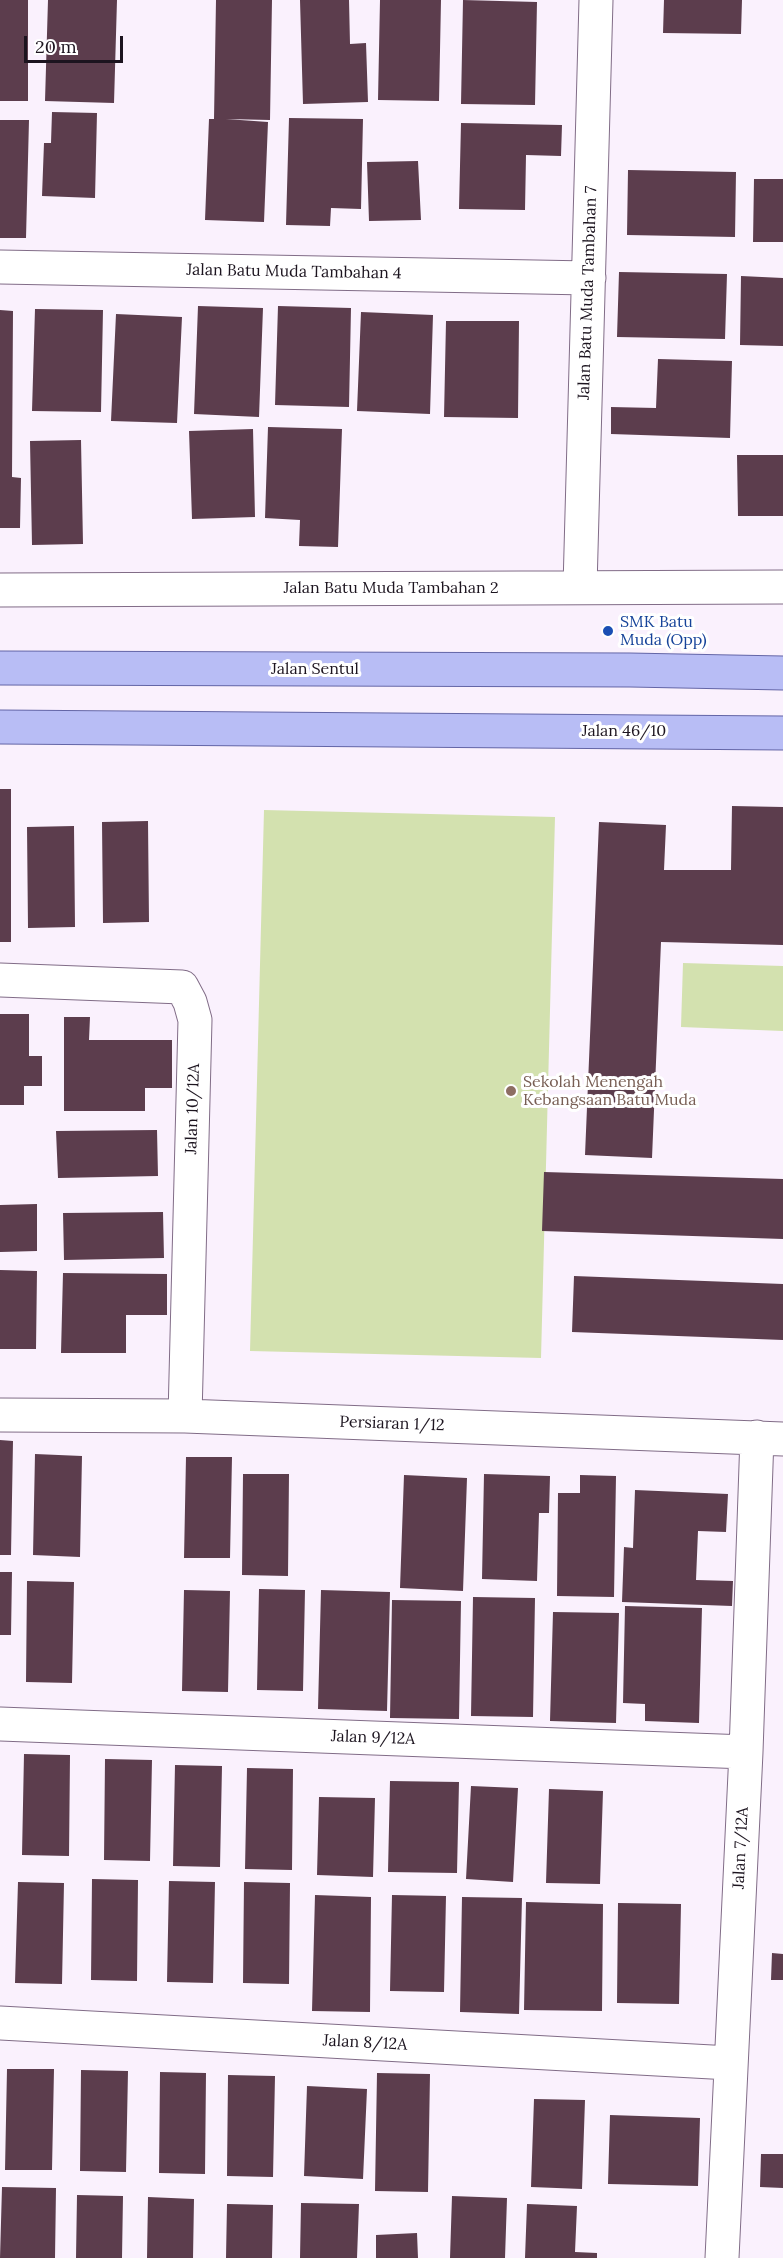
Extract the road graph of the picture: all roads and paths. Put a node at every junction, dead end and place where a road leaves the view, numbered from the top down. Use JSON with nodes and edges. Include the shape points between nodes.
{"nodes":[{"id":1,"x":596,"y":0,"type":"edge"},
{"id":2,"x":0,"y":267,"type":"edge"},
{"id":3,"x":589,"y":278,"type":"junction"},
{"id":4,"x":580,"y":587,"type":"junction"},
{"id":5,"x":783,"y":587,"type":"edge"},
{"id":6,"x":0,"y":590,"type":"edge"},
{"id":7,"x":0,"y":668,"type":"edge"},
{"id":8,"x":783,"y":673,"type":"edge"},
{"id":9,"x":0,"y":727,"type":"edge"},
{"id":10,"x":783,"y":733,"type":"edge"},
{"id":11,"x":0,"y":980,"type":"edge"},
{"id":12,"x":0,"y":1415,"type":"edge"},
{"id":13,"x":185,"y":1416,"type":"junction"},
{"id":14,"x":770,"y":1438,"type":"edge"},
{"id":15,"x":0,"y":1724,"type":"edge"},
{"id":16,"x":746,"y":1752,"type":"junction"},
{"id":17,"x":0,"y":2023,"type":"edge"},
{"id":18,"x":730,"y":2063,"type":"junction"},
{"id":19,"x":722,"y":2258,"type":"edge"}],
"edges":[{"from":1,"to":3,"type":"street","name":"Jalan Batu Muda Tambahan 7"},
{"from":2,"to":3,"type":"street","name":"Jalan Batu Muda Tambahan 4"},
{"from":3,"to":4,"type":"street","name":"Jalan Batu Muda Tambahan 7"},
{"from":4,"to":5,"type":"street","name":"Jalan Batu Muda Tambahan 2"},
{"from":4,"to":6,"type":"street","name":"Jalan Batu Muda Tambahan 2"},
{"from":7,"to":8,"type":"main road","name":"Jalan Sentul"},
{"from":9,"to":10,"type":"main road","name":"Jalan 46/10"},
{"from":11,"to":13,"type":"street","name":"Jalan 10/12A","via":[[182,987],[190,1002],[195,1020]]},
{"from":12,"to":13,"type":"street","name":"Persiaran 1/12"},
{"from":13,"to":14,"type":"street","name":"Persiaran 1/12"},
{"from":14,"to":16,"type":"street","name":"Jalan 7/12A"},
{"from":15,"to":16,"type":"street","name":"Jalan 9/12A"},
{"from":16,"to":18,"type":"street","name":"Jalan 7/12A"},
{"from":17,"to":18,"type":"street","name":"Jalan 8/12A"},
{"from":18,"to":19,"type":"street","name":"Jalan 7/12A"}]}
